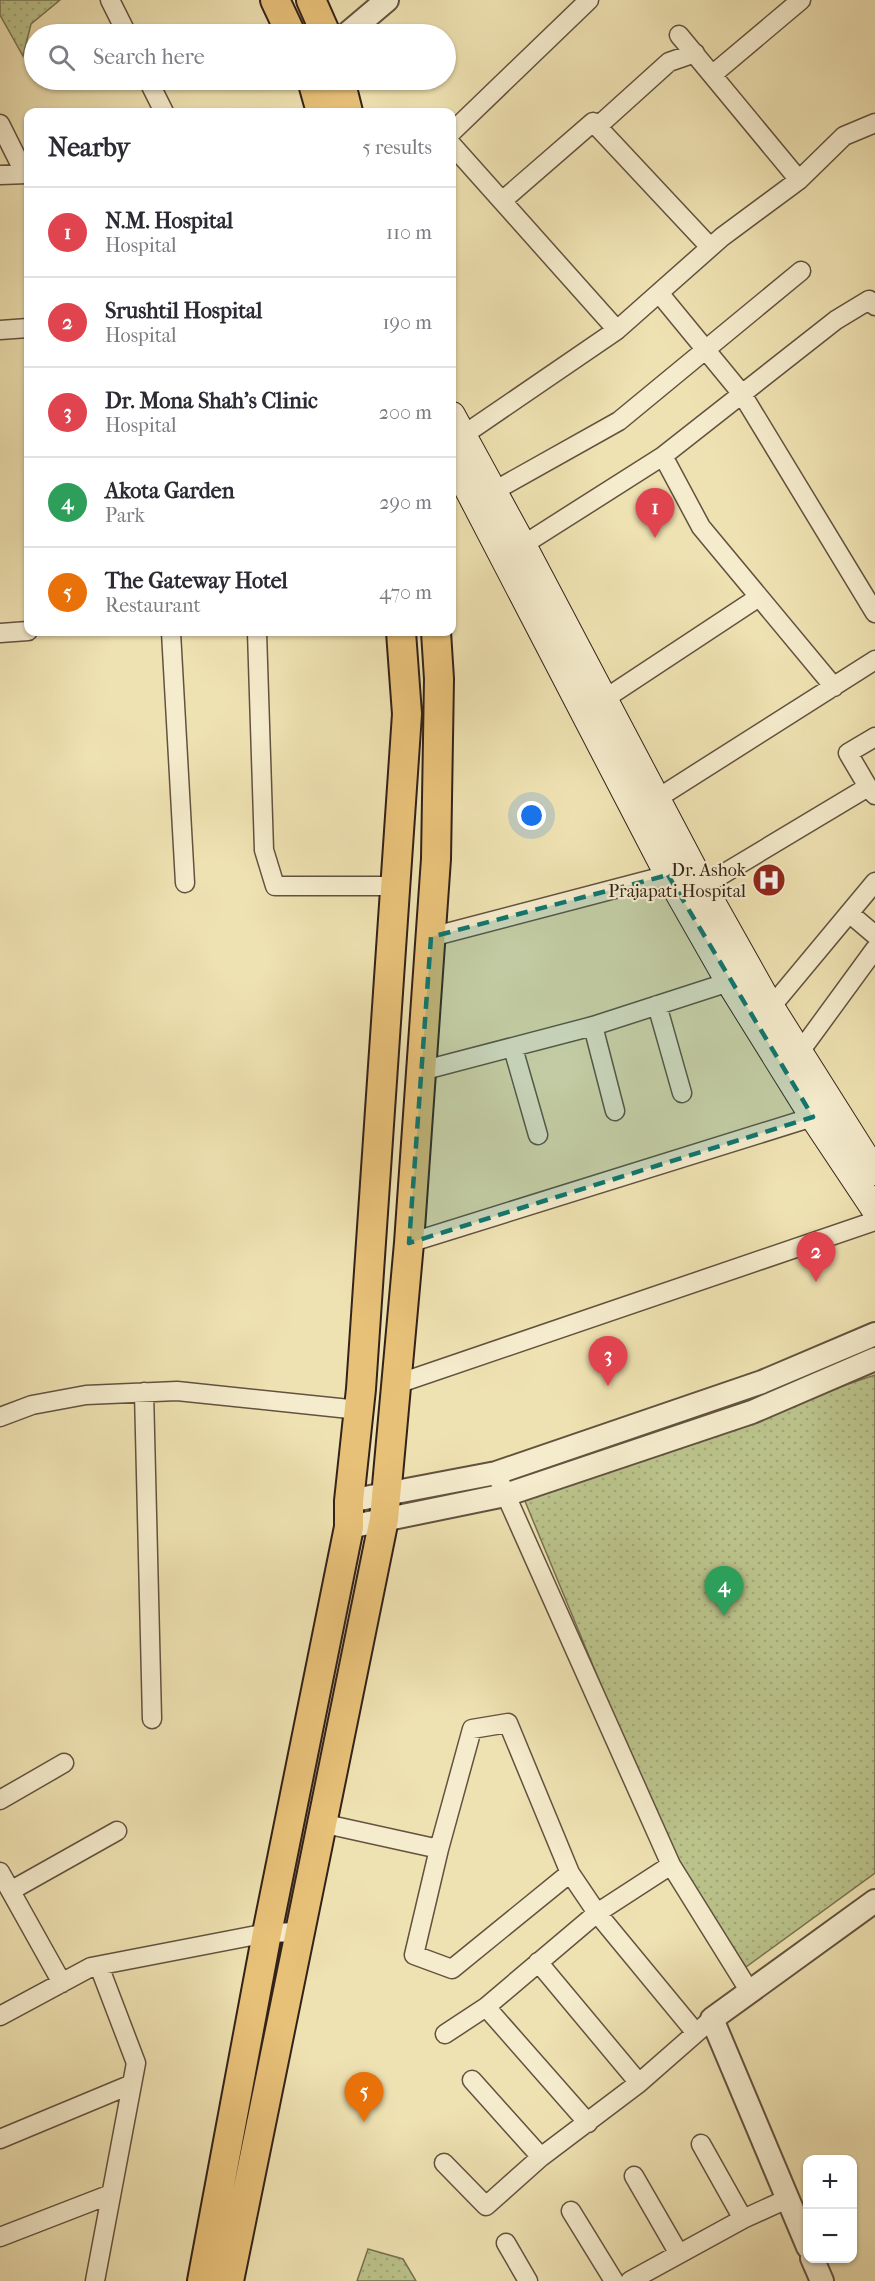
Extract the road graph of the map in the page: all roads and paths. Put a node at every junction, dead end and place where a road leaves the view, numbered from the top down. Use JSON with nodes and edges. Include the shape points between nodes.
{"nodes":[{"id":1,"x":110,"y":0,"type":"edge"},
{"id":2,"x":275,"y":0,"type":"edge"},
{"id":3,"x":311,"y":0,"type":"edge"},
{"id":4,"x":387,"y":0,"type":"edge"},
{"id":5,"x":589,"y":0,"type":"edge"},
{"id":6,"x":801,"y":0,"type":"edge"},
{"id":7,"x":122,"y":24,"type":"edge"},
{"id":8,"x":286,"y":24,"type":"edge"},
{"id":9,"x":322,"y":24,"type":"edge"},
{"id":10,"x":359,"y":24,"type":"edge"},
{"id":11,"x":679,"y":34,"type":"dead end"},
{"id":12,"x":695,"y":53,"type":"junction"},
{"id":13,"x":712,"y":75,"type":"junction"},
{"id":14,"x":153,"y":90,"type":"edge"},
{"id":15,"x":315,"y":90,"type":"edge"},
{"id":16,"x":342,"y":90,"type":"edge"},
{"id":17,"x":162,"y":108,"type":"edge"},
{"id":18,"x":320,"y":108,"type":"edge"},
{"id":19,"x":347,"y":108,"type":"edge"},
{"id":20,"x":875,"y":123,"type":"edge"},
{"id":21,"x":0,"y":124,"type":"edge"},
{"id":22,"x":597,"y":127,"type":"junction"},
{"id":23,"x":456,"y":128,"type":"edge"},
{"id":24,"x":456,"y":149,"type":"edge"},
{"id":25,"x":24,"y":168,"type":"edge"},
{"id":26,"x":24,"y":174,"type":"edge"},
{"id":27,"x":0,"y":176,"type":"edge"},
{"id":28,"x":799,"y":180,"type":"junction"},
{"id":29,"x":502,"y":201,"type":"junction"},
{"id":30,"x":710,"y":248,"type":"junction"},
{"id":31,"x":801,"y":271,"type":"dead end"},
{"id":32,"x":659,"y":293,"type":"junction"},
{"id":33,"x":875,"y":306,"type":"edge"},
{"id":34,"x":24,"y":328,"type":"edge"},
{"id":35,"x":0,"y":330,"type":"edge"},
{"id":36,"x":617,"y":330,"type":"junction"},
{"id":37,"x":705,"y":350,"type":"junction"},
{"id":38,"x":742,"y":394,"type":"junction"},
{"id":39,"x":457,"y":425,"type":"edge"},
{"id":40,"x":663,"y":456,"type":"junction"},
{"id":41,"x":456,"y":467,"type":"edge"},
{"id":42,"x":494,"y":491,"type":"junction"},
{"id":43,"x":523,"y":545,"type":"junction"},
{"id":44,"x":759,"y":597,"type":"junction"},
{"id":45,"x":875,"y":613,"type":"edge"},
{"id":46,"x":24,"y":631,"type":"edge"},
{"id":47,"x":0,"y":633,"type":"edge"},
{"id":48,"x":171,"y":636,"type":"edge"},
{"id":49,"x":257,"y":636,"type":"edge"},
{"id":50,"x":401,"y":636,"type":"edge"},
{"id":51,"x":436,"y":636,"type":"edge"},
{"id":52,"x":873,"y":664,"type":"edge"},
{"id":53,"x":834,"y":687,"type":"junction"},
{"id":54,"x":603,"y":700,"type":"junction"},
{"id":55,"x":875,"y":737,"type":"edge"},
{"id":56,"x":871,"y":791,"type":"edge"},
{"id":57,"x":658,"y":798,"type":"junction"},
{"id":58,"x":668,"y":875,"type":"junction"},
{"id":59,"x":875,"y":882,"type":"edge"},
{"id":60,"x":185,"y":883,"type":"dead end"},
{"id":61,"x":395,"y":885,"type":"junction"},
{"id":62,"x":703,"y":886,"type":"junction"},
{"id":63,"x":849,"y":913,"type":"junction"},
{"id":64,"x":875,"y":935,"type":"edge"},
{"id":65,"x":431,"y":937,"type":"junction"},
{"id":66,"x":875,"y":949,"type":"edge"},
{"id":67,"x":729,"y":982,"type":"junction"},
{"id":68,"x":657,"y":1005,"type":"junction"},
{"id":69,"x":771,"y":1007,"type":"junction"},
{"id":70,"x":593,"y":1026,"type":"junction"},
{"id":71,"x":513,"y":1048,"type":"junction"},
{"id":72,"x":800,"y":1053,"type":"junction"},
{"id":73,"x":421,"y":1071,"type":"junction"},
{"id":74,"x":682,"y":1093,"type":"dead end"},
{"id":75,"x":615,"y":1111,"type":"dead end"},
{"id":76,"x":813,"y":1117,"type":"junction"},
{"id":77,"x":538,"y":1135,"type":"dead end"},
{"id":78,"x":875,"y":1172,"type":"edge"},
{"id":79,"x":875,"y":1210,"type":"edge"},
{"id":80,"x":875,"y":1221,"type":"edge"},
{"id":81,"x":409,"y":1243,"type":"junction"},
{"id":82,"x":875,"y":1334,"type":"edge"},
{"id":83,"x":875,"y":1359,"type":"edge"},
{"id":84,"x":397,"y":1384,"type":"junction"},
{"id":85,"x":144,"y":1392,"type":"junction"},
{"id":86,"x":698,"y":1404,"type":"junction"},
{"id":87,"x":359,"y":1410,"type":"junction"},
{"id":88,"x":0,"y":1417,"type":"edge"},
{"id":89,"x":705,"y":1428,"type":"junction"},
{"id":90,"x":496,"y":1473,"type":"junction"},
{"id":91,"x":505,"y":1495,"type":"junction"},
{"id":92,"x":386,"y":1507,"type":"junction"},
{"id":93,"x":349,"y":1514,"type":"junction"},
{"id":94,"x":152,"y":1719,"type":"dead end"},
{"id":95,"x":64,"y":1763,"type":"dead end"},
{"id":96,"x":0,"y":1800,"type":"edge"},
{"id":97,"x":321,"y":1823,"type":"junction"},
{"id":98,"x":117,"y":1830,"type":"dead end"},
{"id":99,"x":439,"y":1849,"type":"junction"},
{"id":100,"x":671,"y":1865,"type":"junction"},
{"id":101,"x":0,"y":1872,"type":"edge"},
{"id":102,"x":570,"y":1873,"type":"junction"},
{"id":103,"x":12,"y":1890,"type":"junction"},
{"id":104,"x":875,"y":1901,"type":"edge"},
{"id":105,"x":597,"y":1913,"type":"junction"},
{"id":106,"x":300,"y":1932,"type":"junction"},
{"id":107,"x":267,"y":1933,"type":"junction"},
{"id":108,"x":538,"y":1962,"type":"junction"},
{"id":109,"x":99,"y":1966,"type":"junction"},
{"id":110,"x":62,"y":1983,"type":"junction"},
{"id":111,"x":750,"y":1992,"type":"junction"},
{"id":112,"x":486,"y":2007,"type":"junction"},
{"id":113,"x":0,"y":2016,"type":"edge"},
{"id":114,"x":704,"y":2026,"type":"junction"},
{"id":115,"x":445,"y":2034,"type":"dead end"},
{"id":116,"x":472,"y":2080,"type":"dead end"},
{"id":117,"x":639,"y":2082,"type":"junction"},
{"id":118,"x":132,"y":2084,"type":"junction"},
{"id":119,"x":588,"y":2123,"type":"junction"},
{"id":120,"x":0,"y":2139,"type":"edge"},
{"id":121,"x":701,"y":2144,"type":"dead end"},
{"id":122,"x":541,"y":2157,"type":"junction"},
{"id":123,"x":444,"y":2163,"type":"dead end"},
{"id":124,"x":634,"y":2176,"type":"dead end"},
{"id":125,"x":111,"y":2194,"type":"junction"},
{"id":126,"x":787,"y":2199,"type":"junction"},
{"id":127,"x":571,"y":2211,"type":"dead end"},
{"id":128,"x":743,"y":2219,"type":"junction"},
{"id":129,"x":0,"y":2237,"type":"edge"},
{"id":130,"x":803,"y":2237,"type":"edge"},
{"id":131,"x":506,"y":2242,"type":"dead end"},
{"id":132,"x":680,"y":2254,"type":"junction"},
{"id":133,"x":95,"y":2281,"type":"edge"},
{"id":134,"x":202,"y":2281,"type":"edge"},
{"id":135,"x":230,"y":2281,"type":"edge"},
{"id":136,"x":528,"y":2281,"type":"edge"},
{"id":137,"x":614,"y":2281,"type":"edge"},
{"id":138,"x":630,"y":2281,"type":"edge"}],
"edges":[{"from":1,"to":7,"type":"street"},
{"from":2,"to":8,"type":"main road"},
{"from":3,"to":9,"type":"main road"},
{"from":4,"to":10,"type":"street"},
{"from":5,"to":23,"type":"street"},
{"from":6,"to":13,"type":"street"},
{"from":11,"to":12,"type":"street"},
{"from":12,"to":13,"type":"street"},
{"from":12,"to":22,"type":"street","via":[[669,62]]},
{"from":13,"to":28,"type":"street"},
{"from":14,"to":17,"type":"street"},
{"from":15,"to":18,"type":"main road"},
{"from":16,"to":19,"type":"main road"},
{"from":20,"to":28,"type":"street","via":[[844,136]]},
{"from":21,"to":25,"type":"street"},
{"from":22,"to":29,"type":"street","via":[[592,122]]},
{"from":22,"to":30,"type":"street"},
{"from":24,"to":29,"type":"street"},
{"from":26,"to":27,"type":"street"},
{"from":28,"to":30,"type":"street"},
{"from":29,"to":36,"type":"street"},
{"from":30,"to":32,"type":"street"},
{"from":31,"to":37,"type":"street"},
{"from":32,"to":36,"type":"street"},
{"from":32,"to":37,"type":"street"},
{"from":33,"to":38,"type":"street","via":[[869,300],[836,320]]},
{"from":34,"to":35,"type":"street"},
{"from":36,"to":39,"type":"street"},
{"from":37,"to":38,"type":"street"},
{"from":37,"to":42,"type":"street","via":[[619,421]]},
{"from":38,"to":40,"type":"street"},
{"from":38,"to":45,"type":"street"},
{"from":39,"to":42,"type":"main road"},
{"from":40,"to":43,"type":"street"},
{"from":40,"to":44,"type":"street","via":[[701,527]]},
{"from":41,"to":58,"type":"main road"},
{"from":42,"to":43,"type":"main road"},
{"from":43,"to":54,"type":"main road"},
{"from":44,"to":53,"type":"street"},
{"from":44,"to":54,"type":"street"},
{"from":46,"to":47,"type":"street"},
{"from":48,"to":60,"type":"street"},
{"from":49,"to":61,"type":"street","via":[[264,850],[275,886]]},
{"from":50,"to":61,"type":"main road","via":[[407,714]]},
{"from":51,"to":65,"type":"main road","via":[[439,691]]},
{"from":52,"to":53,"type":"street"},
{"from":53,"to":57,"type":"street"},
{"from":54,"to":57,"type":"main road"},
{"from":55,"to":56,"type":"street","via":[[848,753]]},
{"from":56,"to":62,"type":"street"},
{"from":57,"to":62,"type":"main road"},
{"from":58,"to":65,"type":"street"},
{"from":58,"to":67,"type":"main road"},
{"from":59,"to":63,"type":"street"},
{"from":61,"to":87,"type":"main road"},
{"from":62,"to":69,"type":"main road"},
{"from":63,"to":64,"type":"street"},
{"from":63,"to":69,"type":"street"},
{"from":65,"to":73,"type":"main road"},
{"from":66,"to":72,"type":"street"},
{"from":67,"to":68,"type":"street"},
{"from":67,"to":76,"type":"main road"},
{"from":68,"to":70,"type":"street"},
{"from":68,"to":74,"type":"street"},
{"from":69,"to":72,"type":"main road"},
{"from":70,"to":71,"type":"street"},
{"from":70,"to":75,"type":"street"},
{"from":71,"to":73,"type":"street"},
{"from":71,"to":77,"type":"street"},
{"from":72,"to":78,"type":"main road"},
{"from":73,"to":81,"type":"main road"},
{"from":76,"to":79,"type":"main road"},
{"from":76,"to":81,"type":"street"},
{"from":80,"to":84,"type":"street"},
{"from":81,"to":84,"type":"main road"},
{"from":82,"to":86,"type":"street","via":[[762,1382]]},
{"from":83,"to":89,"type":"street"},
{"from":84,"to":92,"type":"main road"},
{"from":85,"to":87,"type":"street","via":[[177,1391]]},
{"from":85,"to":88,"type":"street","via":[[86,1395]]},
{"from":85,"to":94,"type":"street"},
{"from":86,"to":89,"type":"street"},
{"from":86,"to":90,"type":"street"},
{"from":87,"to":93,"type":"main road"},
{"from":89,"to":91,"type":"street"},
{"from":90,"to":91,"type":"street"},
{"from":90,"to":92,"type":"street"},
{"from":91,"to":92,"type":"street"},
{"from":91,"to":100,"type":"street"},
{"from":92,"to":93,"type":"street"},
{"from":92,"to":97,"type":"main road"},
{"from":93,"to":107,"type":"main road"},
{"from":95,"to":96,"type":"street"},
{"from":97,"to":99,"type":"street"},
{"from":97,"to":106,"type":"main road"},
{"from":98,"to":103,"type":"street"},
{"from":99,"to":102,"type":"street","via":[[414,1955],[452,1969]]},
{"from":99,"to":102,"type":"street","via":[[472,1729],[508,1723]]},
{"from":100,"to":105,"type":"street"},
{"from":100,"to":111,"type":"street"},
{"from":101,"to":103,"type":"street"},
{"from":102,"to":105,"type":"street"},
{"from":103,"to":110,"type":"street"},
{"from":104,"to":111,"type":"street"},
{"from":105,"to":108,"type":"street"},
{"from":105,"to":114,"type":"street"},
{"from":106,"to":107,"type":"street"},
{"from":106,"to":135,"type":"main road"},
{"from":107,"to":109,"type":"street"},
{"from":107,"to":134,"type":"main road"},
{"from":108,"to":112,"type":"street"},
{"from":108,"to":117,"type":"street"},
{"from":109,"to":110,"type":"street"},
{"from":109,"to":118,"type":"street","via":[[136,2063]]},
{"from":110,"to":113,"type":"street"},
{"from":111,"to":114,"type":"street"},
{"from":112,"to":115,"type":"street"},
{"from":112,"to":119,"type":"street"},
{"from":114,"to":117,"type":"street"},
{"from":114,"to":126,"type":"street"},
{"from":116,"to":122,"type":"street"},
{"from":117,"to":119,"type":"street"},
{"from":118,"to":120,"type":"street"},
{"from":118,"to":125,"type":"street"},
{"from":119,"to":122,"type":"street"},
{"from":121,"to":128,"type":"street"},
{"from":122,"to":123,"type":"street","via":[[486,2206]]},
{"from":124,"to":132,"type":"street"},
{"from":125,"to":129,"type":"street"},
{"from":125,"to":133,"type":"street"},
{"from":126,"to":128,"type":"street"},
{"from":126,"to":130,"type":"street"},
{"from":127,"to":137,"type":"street"},
{"from":128,"to":132,"type":"street"},
{"from":131,"to":136,"type":"street"},
{"from":132,"to":138,"type":"street"}]}
